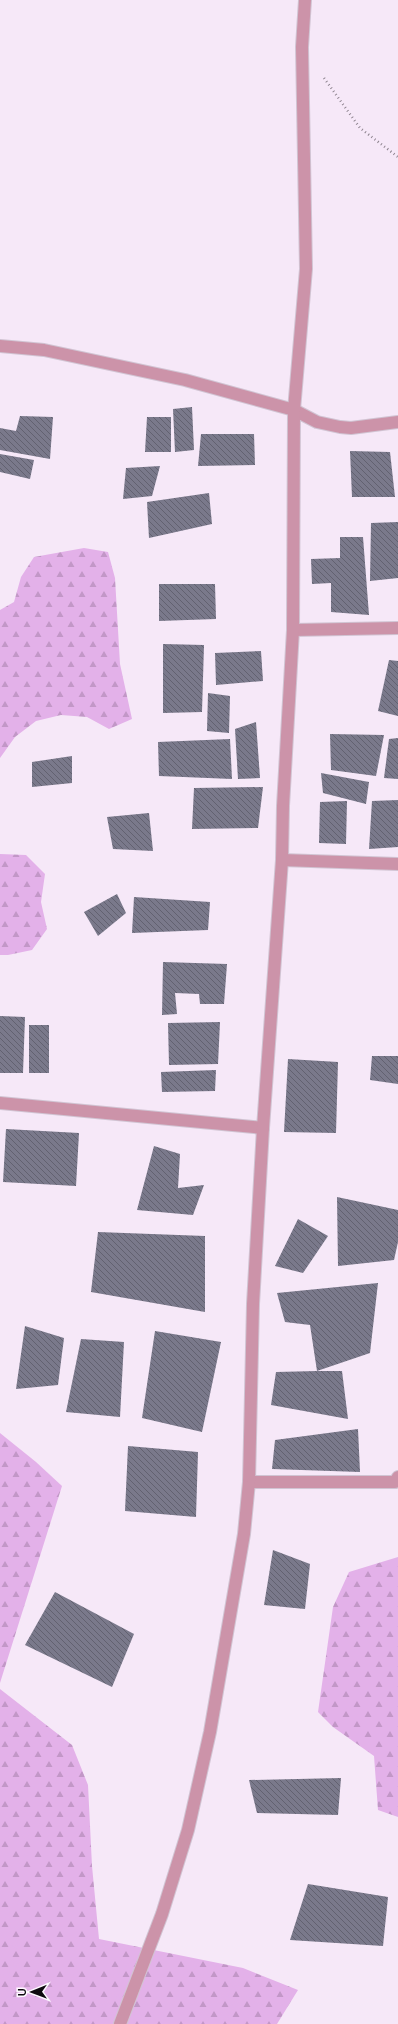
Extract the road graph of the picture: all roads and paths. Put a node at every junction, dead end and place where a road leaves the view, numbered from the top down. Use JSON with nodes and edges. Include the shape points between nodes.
{"nodes":[{"id":1,"x":305,"y":0,"type":"edge"},
{"id":2,"x":302,"y":47,"type":"junction"},
{"id":3,"x":398,"y":157,"type":"edge"},
{"id":4,"x":0,"y":346,"type":"edge"},
{"id":5,"x":294,"y":410,"type":"junction"},
{"id":6,"x":398,"y":422,"type":"edge"},
{"id":7,"x":398,"y":628,"type":"edge"},
{"id":8,"x":293,"y":630,"type":"junction"},
{"id":9,"x":282,"y":860,"type":"junction"},
{"id":10,"x":398,"y":864,"type":"edge"},
{"id":11,"x":0,"y":1103,"type":"edge"},
{"id":12,"x":263,"y":1128,"type":"junction"},
{"id":13,"x":398,"y":1477,"type":"edge"},
{"id":14,"x":249,"y":1482,"type":"junction"},
{"id":15,"x":120,"y":2024,"type":"edge"}],
"edges":[{"from":1,"to":2,"type":"street"},
{"from":2,"to":3,"type":"path","via":[[360,128]]},
{"from":2,"to":5,"type":"street","via":[[306,269]]},
{"from":4,"to":5,"type":"street","via":[[44,350],[117,365],[185,380]]},
{"from":5,"to":6,"type":"street","via":[[317,422],[340,427]]},
{"from":5,"to":8,"type":"street"},
{"from":7,"to":8,"type":"street"},
{"from":8,"to":9,"type":"street"},
{"from":9,"to":10,"type":"street"},
{"from":9,"to":12,"type":"street"},
{"from":11,"to":12,"type":"street"},
{"from":12,"to":14,"type":"street","via":[[253,1304]]},
{"from":13,"to":14,"type":"street","via":[[395,1482]]},
{"from":14,"to":15,"type":"street","via":[[244,1534],[212,1717],[188,1830],[162,1914]]}]}
